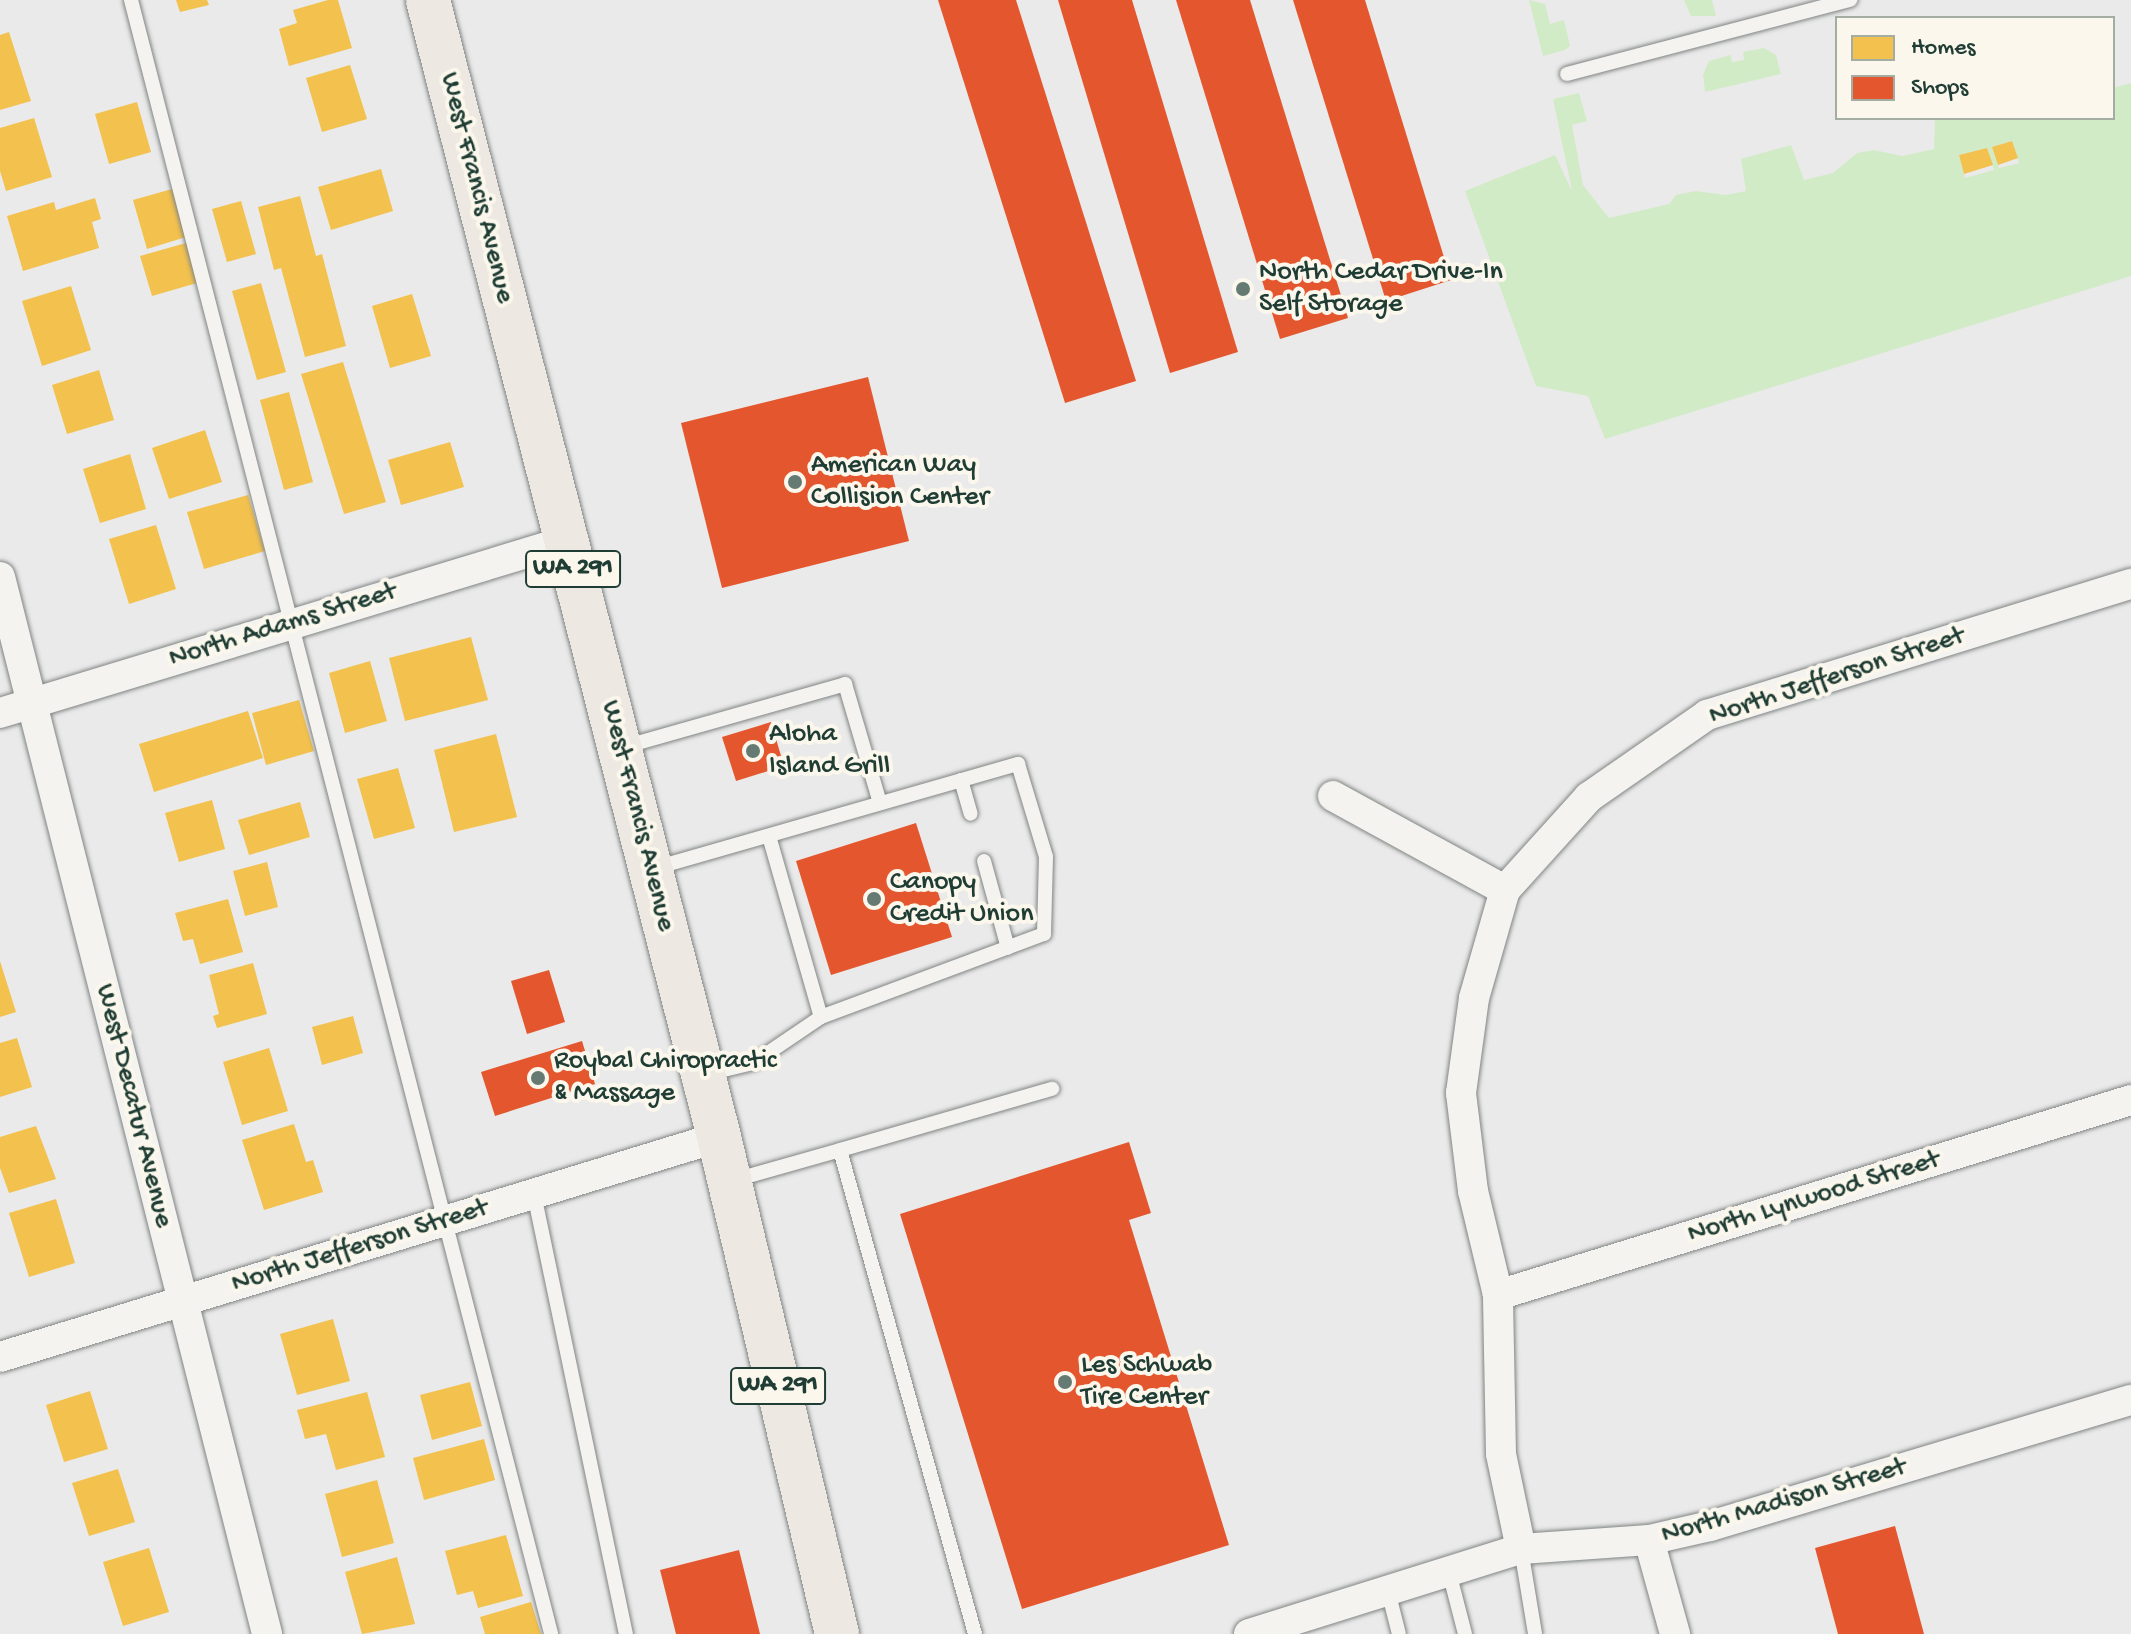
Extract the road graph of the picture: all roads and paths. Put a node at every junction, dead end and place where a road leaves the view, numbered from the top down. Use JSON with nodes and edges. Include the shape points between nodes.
{"nodes":[{"id":1,"x":131,"y":0,"type":"edge"},
{"id":2,"x":428,"y":0,"type":"edge"},
{"id":3,"x":1850,"y":0,"type":"edge"},
{"id":4,"x":1567,"y":74,"type":"dead end"},
{"id":5,"x":566,"y":541,"type":"junction"},
{"id":6,"x":0,"y":577,"type":"edge"},
{"id":7,"x":2131,"y":584,"type":"edge"},
{"id":8,"x":294,"y":621,"type":"junction"},
{"id":9,"x":32,"y":702,"type":"junction"},
{"id":10,"x":0,"y":713,"type":"edge"},
{"id":11,"x":620,"y":748,"type":"junction"},
{"id":12,"x":961,"y":780,"type":"junction"},
{"id":13,"x":1333,"y":796,"type":"dead end"},
{"id":14,"x":880,"y":803,"type":"junction"},
{"id":15,"x":971,"y":814,"type":"dead end"},
{"id":16,"x":769,"y":836,"type":"junction"},
{"id":17,"x":984,"y":861,"type":"dead end"},
{"id":18,"x":651,"y":869,"type":"junction"},
{"id":19,"x":1505,"y":890,"type":"junction"},
{"id":20,"x":1008,"y":948,"type":"junction"},
{"id":21,"x":821,"y":1017,"type":"junction"},
{"id":22,"x":703,"y":1075,"type":"junction"},
{"id":23,"x":1052,"y":1089,"type":"dead end"},
{"id":24,"x":2131,"y":1100,"type":"edge"},
{"id":25,"x":719,"y":1137,"type":"junction"},
{"id":26,"x":840,"y":1150,"type":"junction"},
{"id":27,"x":729,"y":1181,"type":"junction"},
{"id":28,"x":534,"y":1194,"type":"junction"},
{"id":29,"x":445,"y":1221,"type":"junction"},
{"id":30,"x":1498,"y":1295,"type":"junction"},
{"id":31,"x":182,"y":1301,"type":"junction"},
{"id":32,"x":0,"y":1357,"type":"edge"},
{"id":33,"x":2131,"y":1400,"type":"edge"},
{"id":34,"x":1649,"y":1540,"type":"junction"},
{"id":35,"x":1521,"y":1549,"type":"junction"},
{"id":36,"x":1449,"y":1572,"type":"junction"},
{"id":37,"x":1388,"y":1591,"type":"junction"},
{"id":38,"x":267,"y":1634,"type":"edge"},
{"id":39,"x":551,"y":1634,"type":"edge"},
{"id":40,"x":626,"y":1634,"type":"edge"},
{"id":41,"x":837,"y":1634,"type":"edge"},
{"id":42,"x":975,"y":1634,"type":"edge"},
{"id":43,"x":1249,"y":1634,"type":"edge"},
{"id":44,"x":1399,"y":1634,"type":"edge"},
{"id":45,"x":1465,"y":1634,"type":"edge"},
{"id":46,"x":1535,"y":1634,"type":"edge"},
{"id":47,"x":1675,"y":1634,"type":"edge"}],
"edges":[{"from":1,"to":8,"type":"lane"},
{"from":2,"to":5,"type":"main road","name":"West Francis Avenue","number":"WA 291"},
{"from":3,"to":4,"type":"lane"},
{"from":5,"to":8,"type":"street","name":"North Adams Street"},
{"from":5,"to":11,"type":"main road","name":"West Francis Avenue","number":"WA 291"},
{"from":6,"to":9,"type":"street","name":"West Decatur Avenue"},
{"from":7,"to":19,"type":"street","name":"North Jefferson Street","via":[[1707,715],[1589,797]]},
{"from":8,"to":9,"type":"street","name":"North Adams Street"},
{"from":8,"to":29,"type":"lane"},
{"from":9,"to":10,"type":"street","name":"North Adams Street"},
{"from":9,"to":31,"type":"street","name":"West Decatur Avenue"},
{"from":11,"to":14,"type":"lane","via":[[845,684]]},
{"from":11,"to":18,"type":"main road","name":"West Francis Avenue","number":"WA 291"},
{"from":12,"to":14,"type":"lane"},
{"from":12,"to":15,"type":"lane"},
{"from":12,"to":20,"type":"lane","via":[[1018,764],[1046,857],[1044,934]]},
{"from":13,"to":19,"type":"street"},
{"from":14,"to":16,"type":"lane"},
{"from":16,"to":18,"type":"lane"},
{"from":16,"to":21,"type":"lane"},
{"from":17,"to":20,"type":"lane"},
{"from":18,"to":22,"type":"main road","name":"West Francis Avenue","number":"WA 291"},
{"from":19,"to":30,"type":"street","via":[[1474,998],[1461,1093],[1473,1191]]},
{"from":20,"to":21,"type":"lane"},
{"from":21,"to":22,"type":"lane","via":[[753,1063]]},
{"from":22,"to":25,"type":"main road","name":"West Francis Avenue","number":"WA 291"},
{"from":23,"to":26,"type":"lane"},
{"from":24,"to":30,"type":"street","name":"North Lynwood Street"},
{"from":25,"to":27,"type":"main road","name":"West Francis Avenue","number":"WA 291"},
{"from":25,"to":28,"type":"street","name":"North Jefferson Street"},
{"from":26,"to":27,"type":"lane"},
{"from":26,"to":42,"type":"lane"},
{"from":27,"to":41,"type":"main road","name":"West Francis Avenue","number":"WA 291"},
{"from":28,"to":29,"type":"street","name":"North Jefferson Street"},
{"from":28,"to":40,"type":"lane"},
{"from":29,"to":31,"type":"street","name":"North Jefferson Street"},
{"from":29,"to":39,"type":"lane"},
{"from":30,"to":35,"type":"street","via":[[1501,1454]]},
{"from":31,"to":32,"type":"street","name":"North Jefferson Street"},
{"from":31,"to":38,"type":"street","name":"West Decatur Avenue"},
{"from":33,"to":34,"type":"street","name":"North Madison Street"},
{"from":34,"to":35,"type":"street","name":"North Madison Street"},
{"from":34,"to":47,"type":"street"},
{"from":35,"to":36,"type":"street","name":"North Madison Street"},
{"from":35,"to":46,"type":"lane"},
{"from":36,"to":37,"type":"street","name":"North Madison Street"},
{"from":36,"to":45,"type":"lane"},
{"from":37,"to":43,"type":"street","name":"North Madison Street"},
{"from":37,"to":44,"type":"lane"}]}
